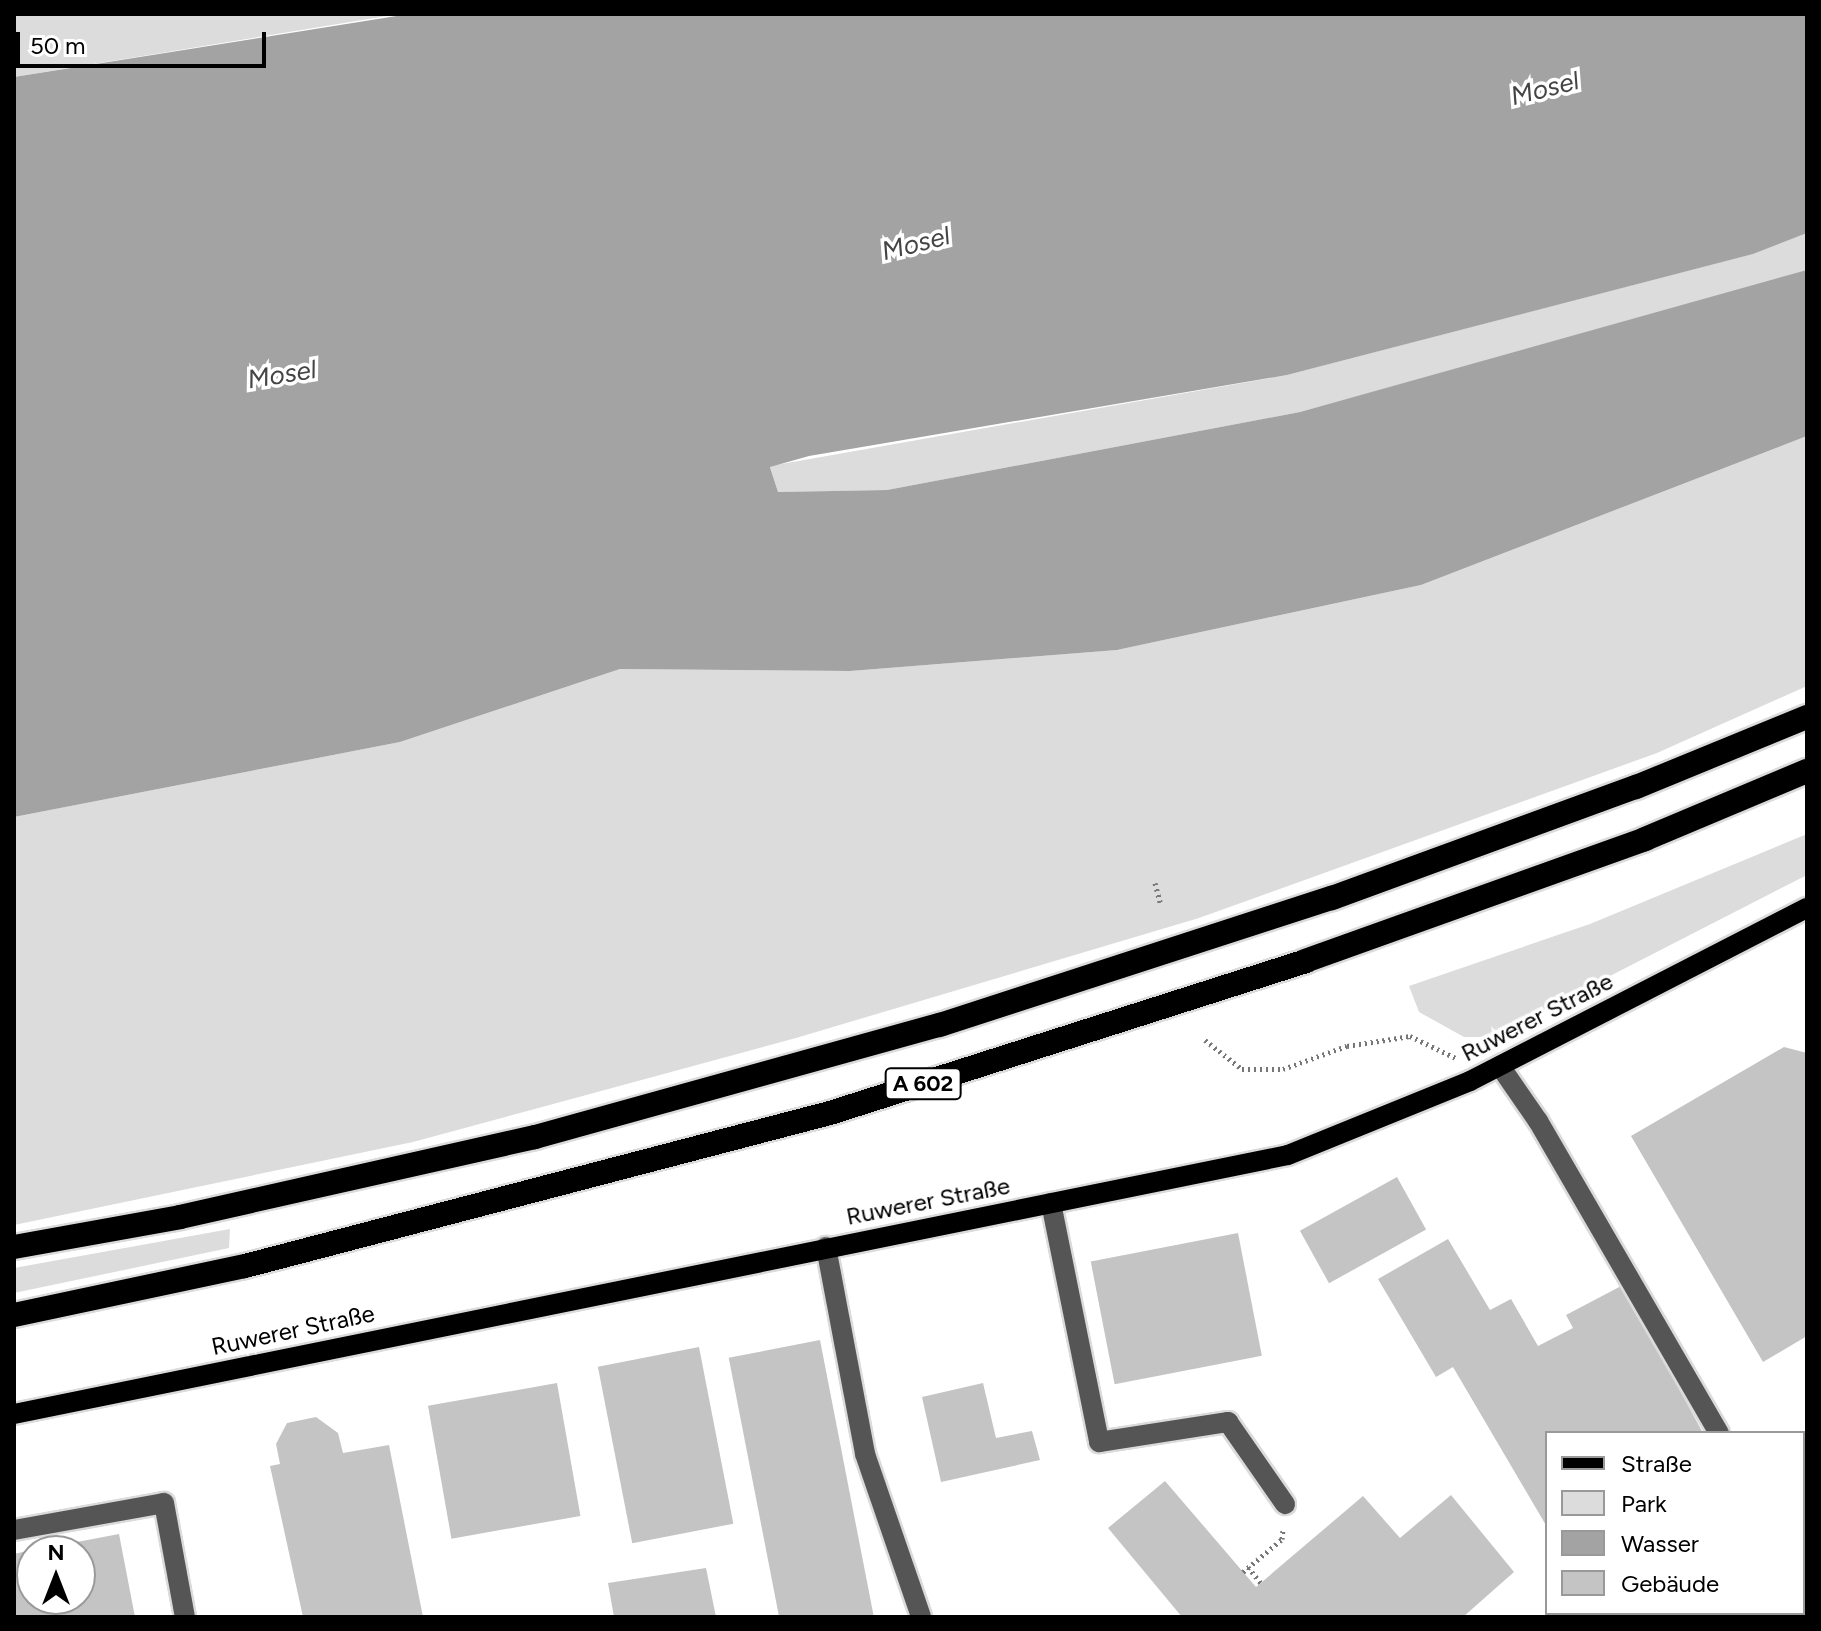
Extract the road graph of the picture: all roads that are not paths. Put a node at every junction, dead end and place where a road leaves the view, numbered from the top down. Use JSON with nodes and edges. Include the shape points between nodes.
{"nodes":[{"id":1,"x":1807,"y":717,"type":"edge"},
{"id":2,"x":1807,"y":771,"type":"edge"},
{"id":3,"x":1807,"y":908,"type":"edge"},
{"id":4,"x":1500,"y":1066,"type":"junction"},
{"id":5,"x":1051,"y":1203,"type":"junction"},
{"id":6,"x":14,"y":1247,"type":"edge"},
{"id":7,"x":826,"y":1247,"type":"junction"},
{"id":8,"x":14,"y":1315,"type":"edge"},
{"id":9,"x":14,"y":1414,"type":"edge"},
{"id":10,"x":1718,"y":1431,"type":"edge"},
{"id":11,"x":1285,"y":1504,"type":"road end"},
{"id":12,"x":14,"y":1530,"type":"edge"},
{"id":13,"x":185,"y":1617,"type":"edge"},
{"id":14,"x":921,"y":1617,"type":"edge"}],
"edges":[{"from":1,"to":6,"type":"highway","number":"A 602","via":[[1636,787],[1332,898],[940,1025],[535,1137],[180,1217]]},
{"from":2,"to":8,"type":"highway","number":"A 602","via":[[1645,839],[1305,961],[830,1113],[291,1255]]},
{"from":3,"to":4,"type":"main road","name":"Ruwerer Straße"},
{"from":4,"to":5,"type":"main road","name":"Ruwerer Straße","via":[[1288,1155]]},
{"from":4,"to":10,"type":"lane","via":[[1538,1121]]},
{"from":5,"to":7,"type":"main road","name":"Ruwerer Straße"},
{"from":5,"to":11,"type":"lane","via":[[1099,1442],[1228,1422]]},
{"from":7,"to":9,"type":"main road","name":"Ruwerer Straße"},
{"from":7,"to":14,"type":"lane","via":[[865,1454]]},
{"from":12,"to":13,"type":"lane","via":[[164,1503]]}]}
